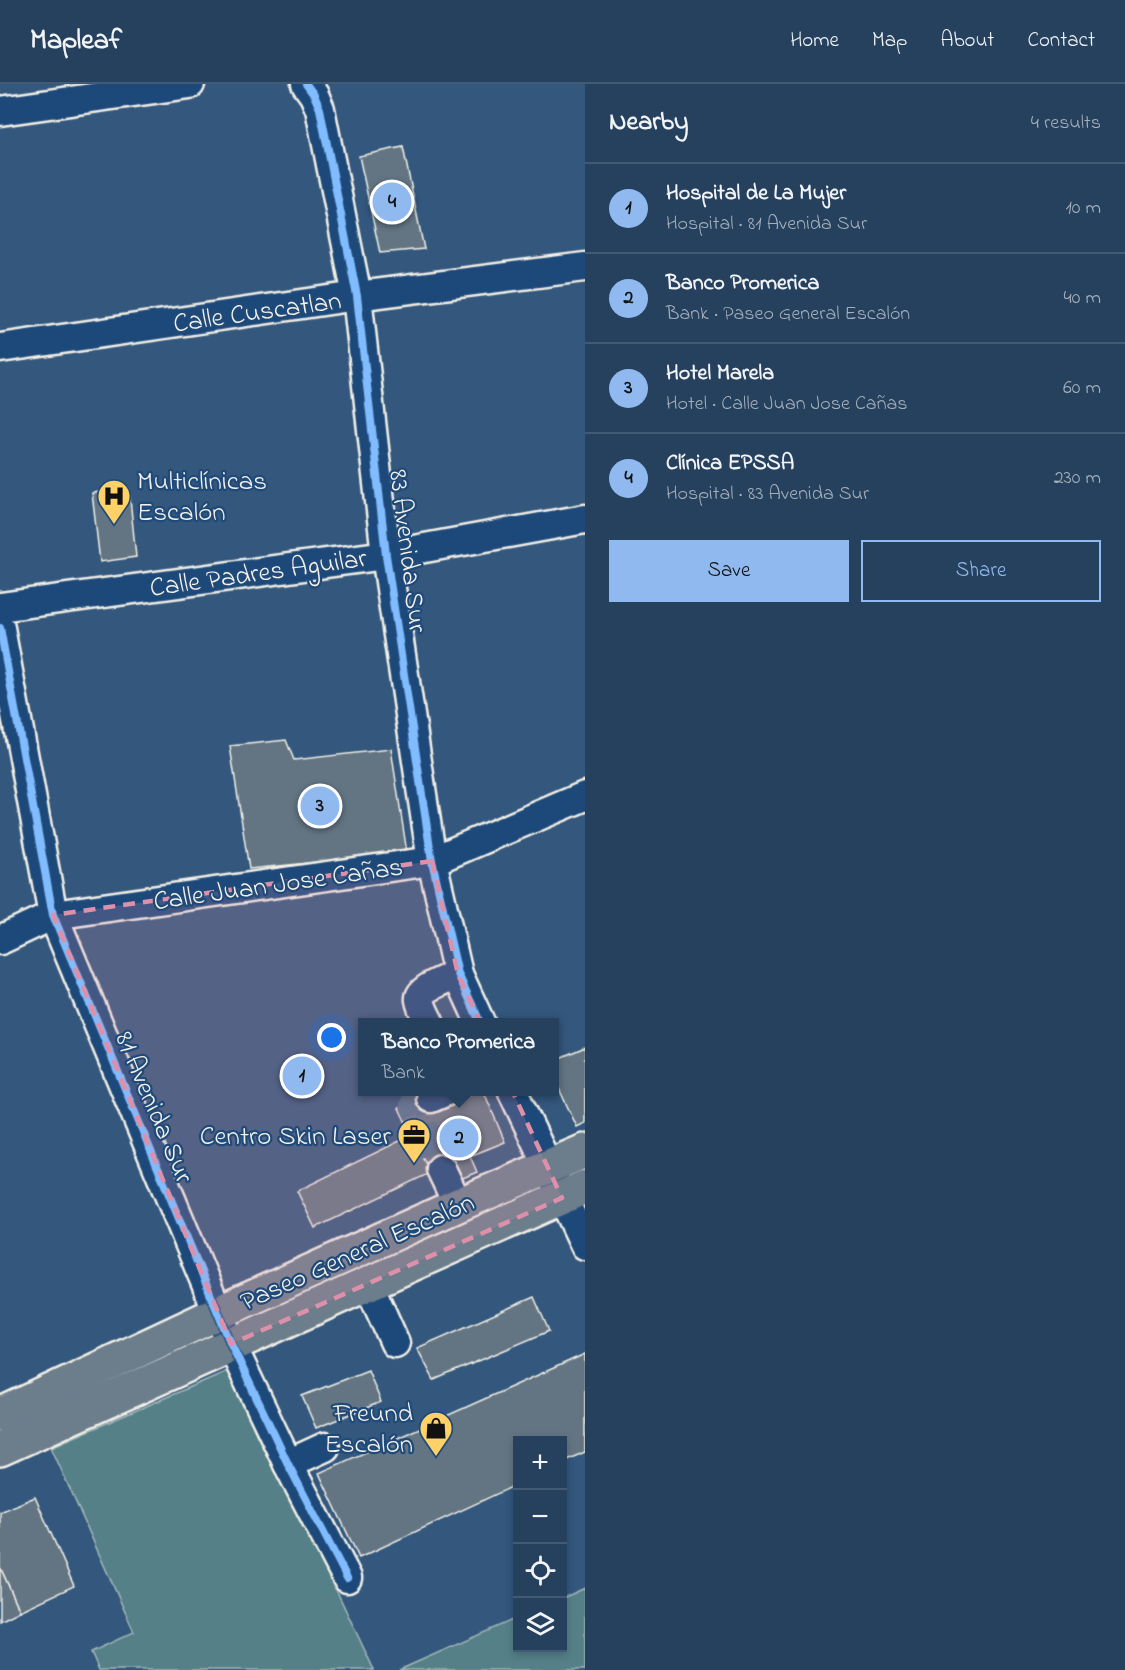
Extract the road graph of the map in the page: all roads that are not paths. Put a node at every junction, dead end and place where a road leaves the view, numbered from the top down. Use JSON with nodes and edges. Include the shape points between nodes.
{"nodes":[{"id":1,"x":190,"y":84,"type":"edge"},
{"id":2,"x":306,"y":84,"type":"edge"},
{"id":3,"x":0,"y":111,"type":"edge"},
{"id":4,"x":585,"y":267,"type":"edge"},
{"id":5,"x":357,"y":296,"type":"junction"},
{"id":6,"x":0,"y":348,"type":"edge"},
{"id":7,"x":585,"y":519,"type":"edge"},
{"id":8,"x":386,"y":555,"type":"junction"},
{"id":9,"x":0,"y":607,"type":"edge"},
{"id":10,"x":0,"y":628,"type":"edge"},
{"id":11,"x":585,"y":796,"type":"edge"},
{"id":12,"x":432,"y":861,"type":"junction"},
{"id":13,"x":53,"y":915,"type":"junction"},
{"id":14,"x":0,"y":940,"type":"edge"},
{"id":15,"x":458,"y":974,"type":"junction"},
{"id":16,"x":427,"y":1018,"type":"edge"},
{"id":17,"x":478,"y":1018,"type":"edge"},
{"id":18,"x":515,"y":1096,"type":"edge"},
{"id":19,"x":585,"y":1152,"type":"edge"},
{"id":20,"x":549,"y":1167,"type":"junction"},
{"id":21,"x":441,"y":1169,"type":"tunnel mouth"},
{"id":22,"x":574,"y":1192,"type":"edge"},
{"id":23,"x":458,"y":1205,"type":"junction"},
{"id":24,"x":585,"y":1245,"type":"edge"},
{"id":25,"x":369,"y":1285,"type":"junction"},
{"id":26,"x":218,"y":1313,"type":"junction"},
{"id":27,"x":395,"y":1343,"type":"dead end"},
{"id":28,"x":231,"y":1344,"type":"junction"},
{"id":29,"x":0,"y":1416,"type":"edge"},
{"id":30,"x":325,"y":1447,"type":"dead end"},
{"id":31,"x":0,"y":1449,"type":"edge"},
{"id":32,"x":288,"y":1464,"type":"junction"},
{"id":33,"x":347,"y":1578,"type":"dead end"}],
"edges":[{"from":1,"to":3,"type":"street"},
{"from":2,"to":5,"type":"street","name":"83 Avenida Sur","via":[[320,109]]},
{"from":4,"to":5,"type":"street","name":"Calle Cuscatlan"},
{"from":5,"to":6,"type":"street","name":"Calle Cuscatlan"},
{"from":5,"to":8,"type":"street","name":"83 Avenida Sur"},
{"from":7,"to":8,"type":"street","name":"Calle Padres Aguilar"},
{"from":8,"to":9,"type":"street","name":"Calle Padres Aguilar"},
{"from":8,"to":12,"type":"street","name":"83 Avenida Sur"},
{"from":10,"to":13,"type":"street","name":"81 Avenida Sur"},
{"from":11,"to":12,"type":"street","name":"Calle Juan Jose Cañas"},
{"from":12,"to":13,"type":"street","name":"Calle Juan Jose Cañas"},
{"from":12,"to":15,"type":"street","name":"83 Avenida Sur"},
{"from":13,"to":14,"type":"street","name":"Calle Juan Jose Cañas"},
{"from":13,"to":26,"type":"street","name":"81 Avenida Sur"},
{"from":15,"to":16,"type":"street","via":[[420,994]]},
{"from":15,"to":17,"type":"street","name":"83 Avenida Sur"},
{"from":18,"to":20,"type":"street"},
{"from":19,"to":20,"type":"main road","name":"Paseo General Escalón"},
{"from":20,"to":22,"type":"street"},
{"from":20,"to":23,"type":"main road","name":"Paseo General Escalón"},
{"from":21,"to":23,"type":"street"},
{"from":22,"to":24,"type":"street"},
{"from":22,"to":25,"type":"main road","name":"Paseo General Escalón"},
{"from":23,"to":26,"type":"main road","name":"Paseo General Escalón"},
{"from":25,"to":27,"type":"street"},
{"from":25,"to":28,"type":"main road","name":"Paseo General Escalón"},
{"from":26,"to":28,"type":"street","name":"81 Avenida Sur"},
{"from":26,"to":29,"type":"main road","name":"Paseo General Escalón"},
{"from":28,"to":31,"type":"main road","name":"Paseo General Escalón"},
{"from":28,"to":32,"type":"street","name":"81 Avenida Sur"},
{"from":30,"to":32,"type":"street"},
{"from":32,"to":33,"type":"street","name":"81 Avenida Sur"}]}
